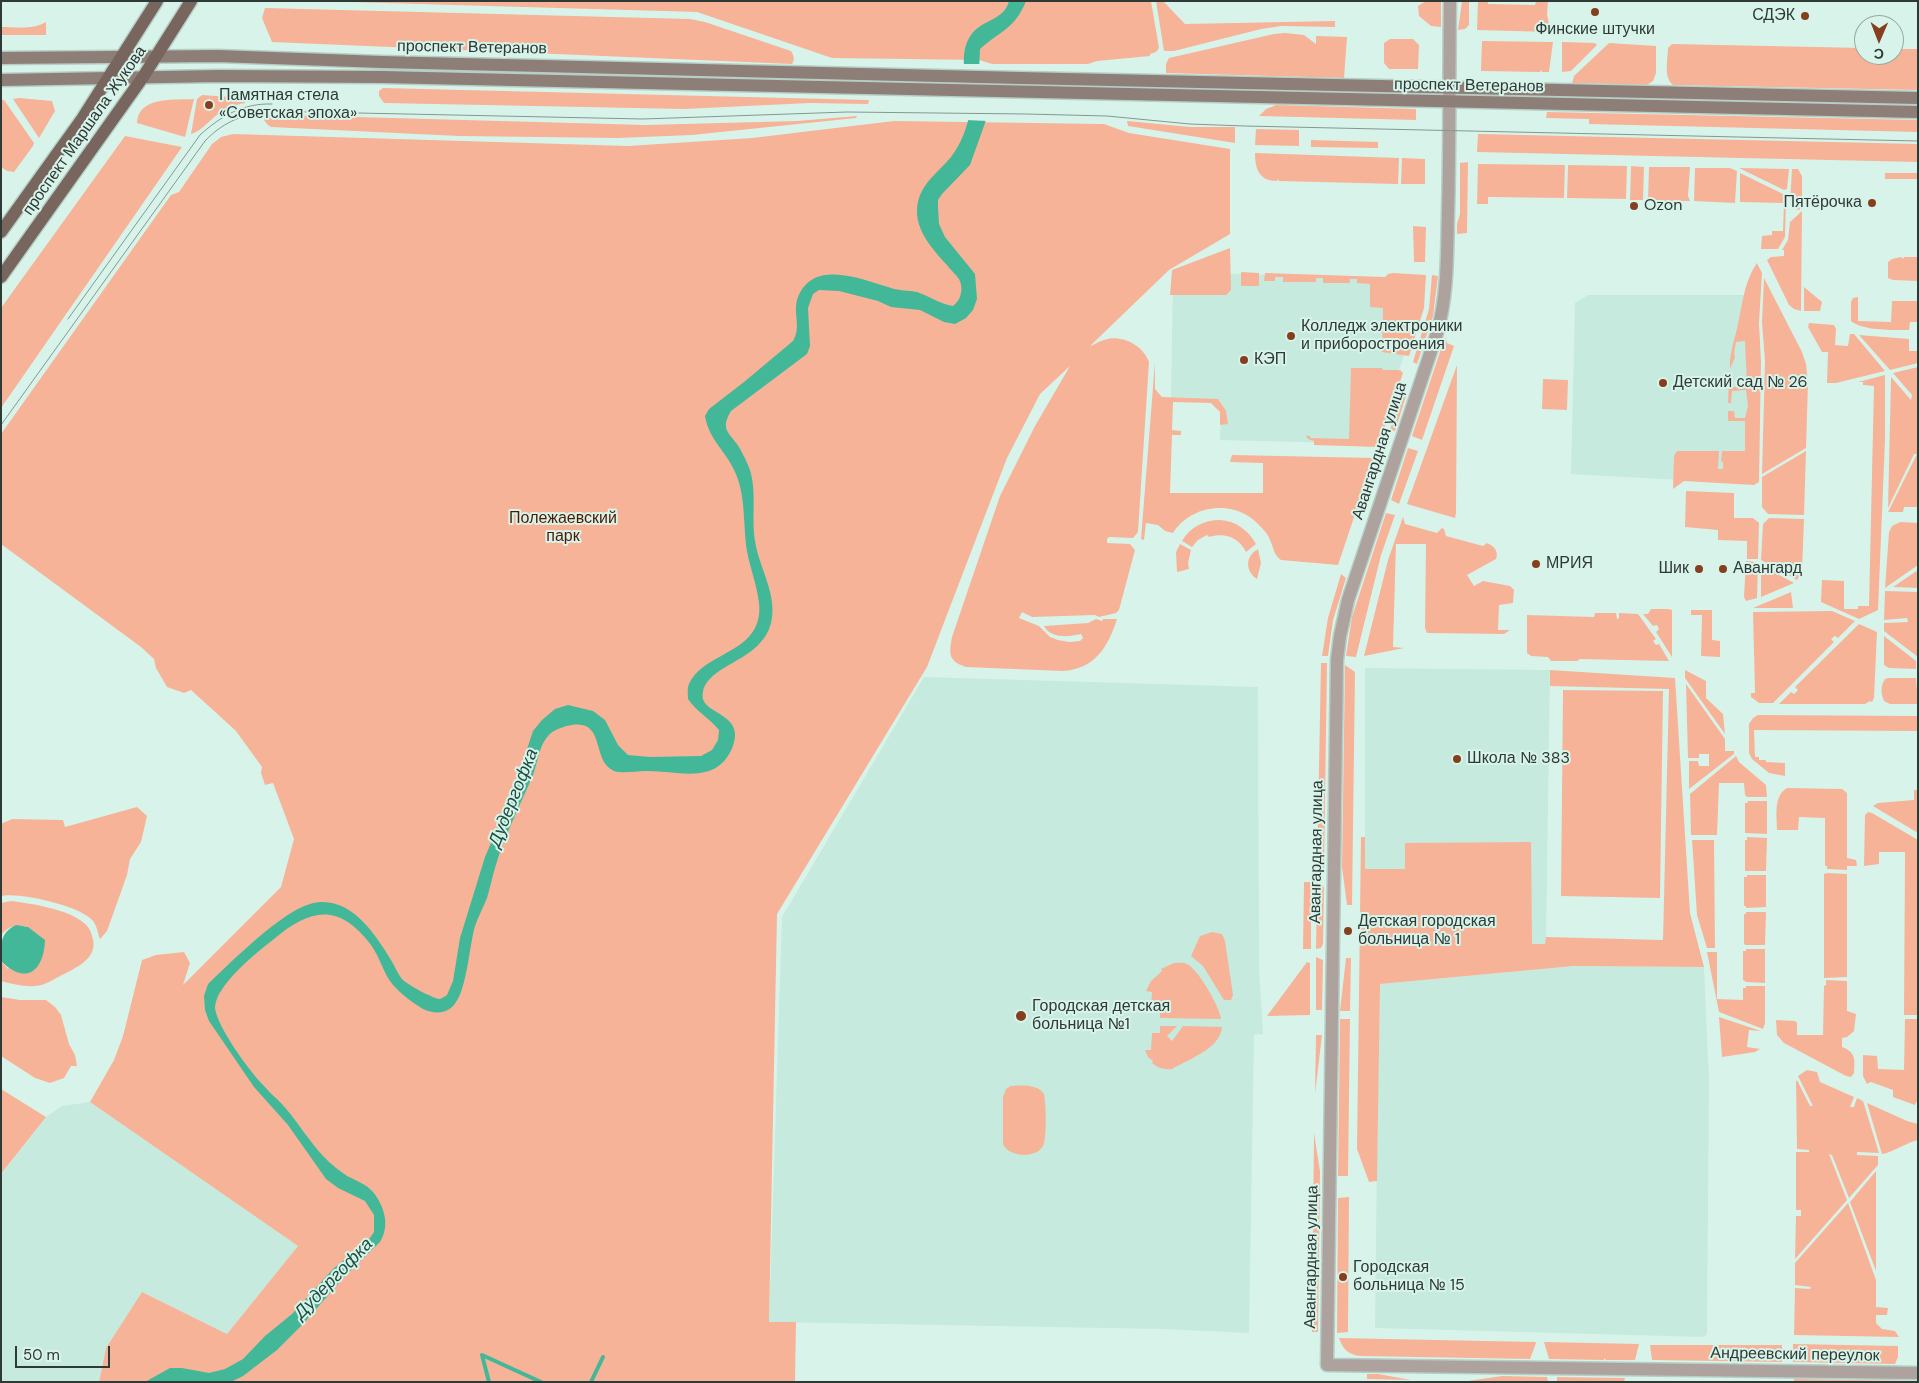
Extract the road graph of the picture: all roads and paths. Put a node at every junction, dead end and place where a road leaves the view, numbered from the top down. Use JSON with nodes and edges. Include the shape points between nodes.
{"nodes":[{"id":1,"x":157,"y":1,"type":"edge"},
{"id":2,"x":191,"y":1,"type":"edge"},
{"id":3,"x":1450,"y":1,"type":"edge"},
{"id":4,"x":121,"y":56,"type":"junction"},
{"id":5,"x":158,"y":56,"type":"junction"},
{"id":6,"x":1,"y":58,"type":"edge"},
{"id":7,"x":143,"y":77,"type":"junction"},
{"id":8,"x":108,"y":78,"type":"junction"},
{"id":9,"x":1,"y":80,"type":"edge"},
{"id":10,"x":943,"y":83,"type":"junction"},
{"id":11,"x":1449,"y":88,"type":"junction"},
{"id":12,"x":1918,"y":98,"type":"edge"},
{"id":13,"x":1449,"y":102,"type":"junction"},
{"id":14,"x":1918,"y":112,"type":"edge"},
{"id":15,"x":1,"y":232,"type":"edge"},
{"id":16,"x":1,"y":277,"type":"edge"},
{"id":17,"x":1918,"y":1372,"type":"edge"},
{"id":18,"x":1672,"y":1376,"type":"edge"}],
"edges":[{"from":1,"to":4,"type":"main road","name":"проспект Маршала Жукова"},
{"from":2,"to":5,"type":"main road","name":"проспект Маршала Жукова"},
{"from":3,"to":11,"type":"street","name":"Авангардная улица"},
{"from":4,"to":5,"type":"main road","name":"проспект Ветеранов"},
{"from":4,"to":6,"type":"main road","name":"проспект Ветеранов"},
{"from":4,"to":8,"type":"main road","name":"проспект Маршала Жукова"},
{"from":5,"to":7,"type":"main road","name":"проспект Маршала Жукова"},
{"from":5,"to":10,"type":"main road","name":"проспект Ветеранов"},
{"from":7,"to":8,"type":"main road","name":"проспект Ветеранов"},
{"from":7,"to":10,"type":"main road","name":"проспект Ветеранов"},
{"from":7,"to":16,"type":"main road","name":"проспект Маршала Жукова"},
{"from":8,"to":9,"type":"main road","name":"проспект Ветеранов"},
{"from":8,"to":15,"type":"main road","name":"проспект Маршала Жукова"},
{"from":10,"to":11,"type":"main road","name":"проспект Ветеранов","via":[[1020,78]]},
{"from":10,"to":13,"type":"main road","name":"проспект Ветеранов","via":[[1020,92]]},
{"from":11,"to":12,"type":"main road","name":"проспект Ветеранов"},
{"from":11,"to":13,"type":"street","name":"Авангардная улица"},
{"from":13,"to":14,"type":"main road","name":"проспект Ветеранов"},
{"from":13,"to":18,"type":"street","name":"Авангардная улица","via":[[1446,268],[1442,312],[1348,600],[1336,660],[1327,1365]]},
{"from":17,"to":18,"type":"street","name":"Андреевский переулок"}]}
